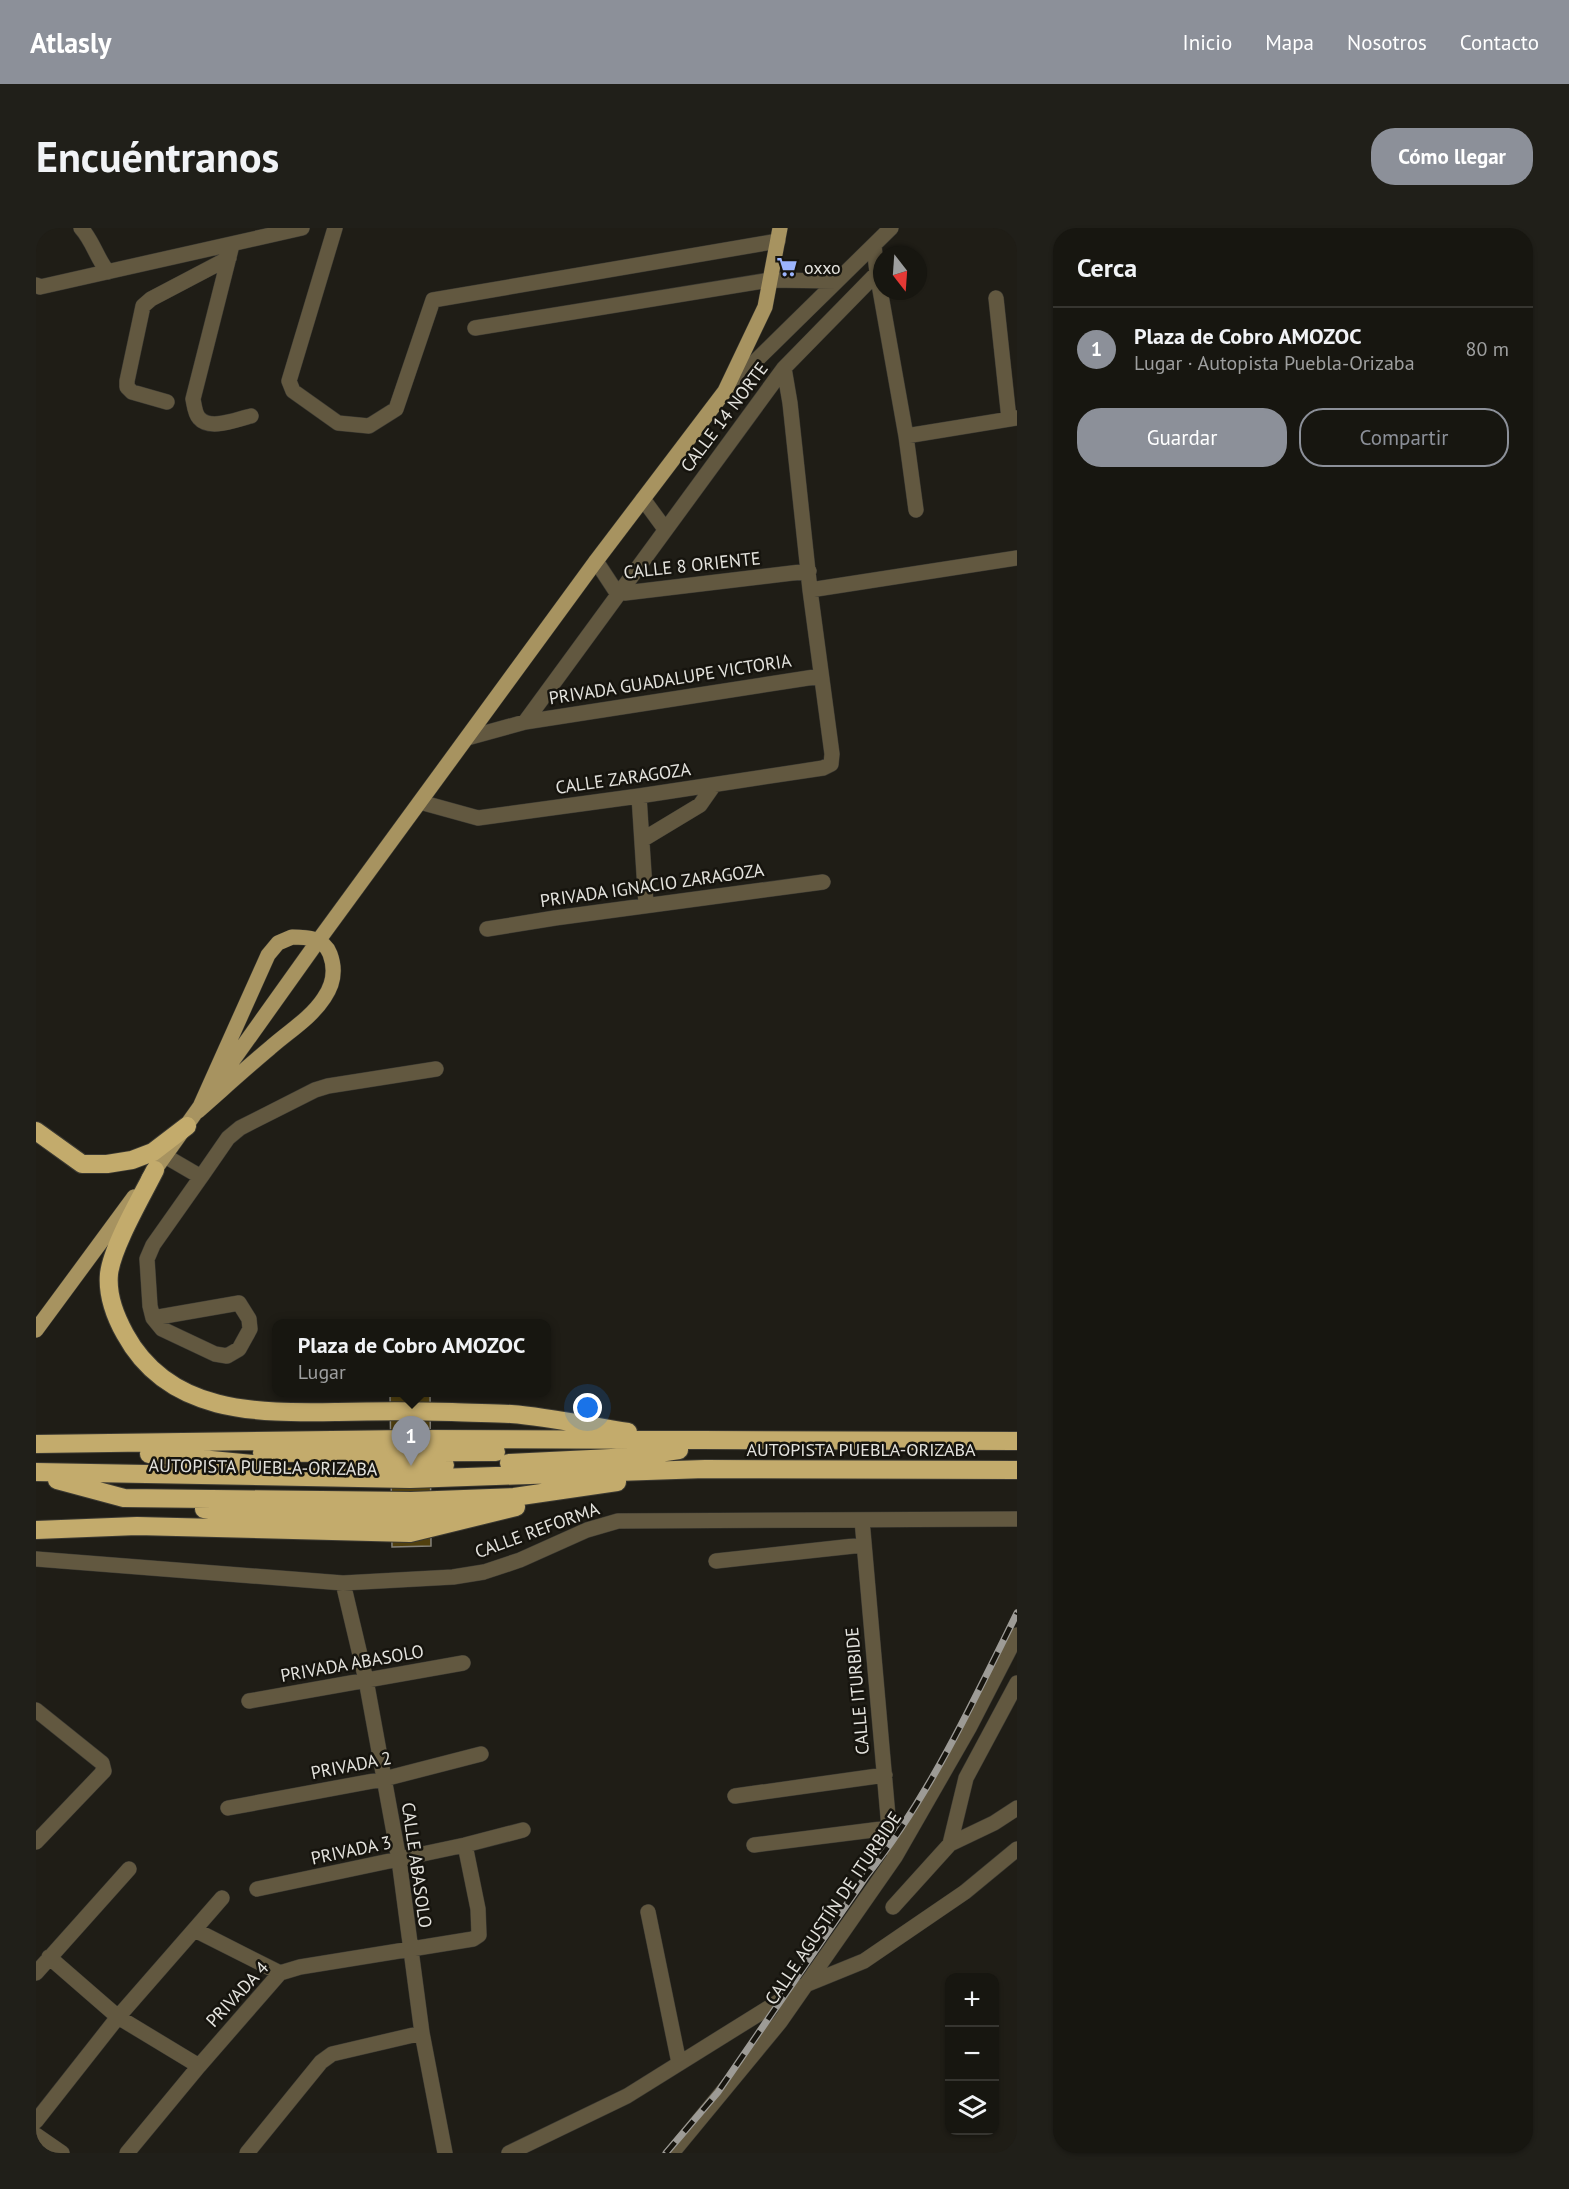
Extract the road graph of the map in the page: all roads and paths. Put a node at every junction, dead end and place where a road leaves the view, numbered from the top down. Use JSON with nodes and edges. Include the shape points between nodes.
{"nodes":[{"id":1,"x":81,"y":228,"type":"edge"},
{"id":2,"x":302,"y":228,"type":"edge"},
{"id":3,"x":335,"y":228,"type":"edge"},
{"id":4,"x":891,"y":228,"type":"edge"},
{"id":5,"x":779,"y":234,"type":"edge"},
{"id":6,"x":874,"y":245,"type":"joint"},
{"id":7,"x":230,"y":251,"type":"junction"},
{"id":8,"x":108,"y":272,"type":"junction"},
{"id":9,"x":873,"y":277,"type":"edge"},
{"id":10,"x":770,"y":280,"type":"junction"},
{"id":11,"x":836,"y":281,"type":"junction"},
{"id":12,"x":38,"y":286,"type":"edge"},
{"id":13,"x":996,"y":298,"type":"dead end"},
{"id":14,"x":882,"y":300,"type":"edge"},
{"id":15,"x":798,"y":320,"type":"junction"},
{"id":16,"x":475,"y":328,"type":"dead end"},
{"id":17,"x":802,"y":349,"type":"junction"},
{"id":18,"x":784,"y":368,"type":"junction"},
{"id":19,"x":725,"y":392,"type":"junction"},
{"id":20,"x":167,"y":402,"type":"dead end"},
{"id":21,"x":251,"y":416,"type":"dead end"},
{"id":22,"x":1013,"y":419,"type":"edge"},
{"id":23,"x":906,"y":436,"type":"junction"},
{"id":24,"x":643,"y":499,"type":"junction"},
{"id":25,"x":915,"y":510,"type":"dead end"},
{"id":26,"x":664,"y":529,"type":"junction"},
{"id":27,"x":1017,"y":558,"type":"edge"},
{"id":28,"x":596,"y":561,"type":"junction"},
{"id":29,"x":809,"y":571,"type":"junction"},
{"id":30,"x":810,"y":590,"type":"junction"},
{"id":31,"x":617,"y":593,"type":"junction"},
{"id":32,"x":821,"y":676,"type":"junction"},
{"id":33,"x":525,"y":722,"type":"junction"},
{"id":34,"x":467,"y":738,"type":"junction"},
{"id":35,"x":831,"y":764,"type":"joint"},
{"id":36,"x":714,"y":785,"type":"junction"},
{"id":37,"x":639,"y":796,"type":"junction"},
{"id":38,"x":420,"y":802,"type":"junction"},
{"id":39,"x":642,"y":840,"type":"junction"},
{"id":40,"x":823,"y":882,"type":"dead end"},
{"id":41,"x":646,"y":905,"type":"junction"},
{"id":42,"x":487,"y":929,"type":"dead end"},
{"id":43,"x":318,"y":941,"type":"junction"},
{"id":44,"x":436,"y":1069,"type":"dead end"},
{"id":45,"x":198,"y":1111,"type":"junction"},
{"id":46,"x":187,"y":1126,"type":"junction"},
{"id":47,"x":36,"y":1131,"type":"edge"},
{"id":48,"x":160,"y":1163,"type":"junction"},
{"id":49,"x":201,"y":1177,"type":"junction"},
{"id":50,"x":153,"y":1318,"type":"junction"},
{"id":51,"x":36,"y":1330,"type":"edge"},
{"id":52,"x":1017,"y":1441,"type":"edge"},
{"id":53,"x":743,"y":1442,"type":"junction"},
{"id":54,"x":99,"y":1443,"type":"junction"},
{"id":55,"x":36,"y":1444,"type":"edge"},
{"id":56,"x":705,"y":1469,"type":"junction"},
{"id":57,"x":1017,"y":1470,"type":"edge"},
{"id":58,"x":36,"y":1474,"type":"edge"},
{"id":59,"x":124,"y":1498,"type":"junction"},
{"id":60,"x":516,"y":1507,"type":"junction"},
{"id":61,"x":1017,"y":1519,"type":"edge"},
{"id":62,"x":862,"y":1520,"type":"junction"},
{"id":63,"x":36,"y":1530,"type":"edge"},
{"id":64,"x":863,"y":1545,"type":"junction"},
{"id":65,"x":36,"y":1559,"type":"edge"},
{"id":66,"x":716,"y":1561,"type":"dead end"},
{"id":67,"x":343,"y":1584,"type":"junction"},
{"id":68,"x":1017,"y":1635,"type":"edge"},
{"id":69,"x":463,"y":1664,"type":"dead end"},
{"id":70,"x":366,"y":1680,"type":"junction"},
{"id":71,"x":1017,"y":1683,"type":"edge"},
{"id":72,"x":249,"y":1701,"type":"dead end"},
{"id":73,"x":36,"y":1710,"type":"edge"},
{"id":74,"x":482,"y":1754,"type":"dead end"},
{"id":75,"x":885,"y":1775,"type":"junction"},
{"id":76,"x":384,"y":1779,"type":"junction"},
{"id":77,"x":735,"y":1796,"type":"dead end"},
{"id":78,"x":228,"y":1808,"type":"dead end"},
{"id":79,"x":1017,"y":1808,"type":"edge"},
{"id":80,"x":890,"y":1828,"type":"junction"},
{"id":81,"x":523,"y":1830,"type":"dead end"},
{"id":82,"x":36,"y":1842,"type":"edge"},
{"id":83,"x":950,"y":1844,"type":"junction"},
{"id":84,"x":465,"y":1845,"type":"junction"},
{"id":85,"x":754,"y":1845,"type":"dead end"},
{"id":86,"x":1017,"y":1849,"type":"edge"},
{"id":87,"x":895,"y":1857,"type":"junction"},
{"id":88,"x":399,"y":1860,"type":"junction"},
{"id":89,"x":129,"y":1869,"type":"dead end"},
{"id":90,"x":257,"y":1889,"type":"dead end"},
{"id":91,"x":222,"y":1898,"type":"dead end"},
{"id":92,"x":893,"y":1907,"type":"dead end"},
{"id":93,"x":648,"y":1912,"type":"dead end"},
{"id":94,"x":195,"y":1930,"type":"junction"},
{"id":95,"x":410,"y":1950,"type":"junction"},
{"id":96,"x":49,"y":1957,"type":"junction"},
{"id":97,"x":36,"y":1973,"type":"edge"},
{"id":98,"x":280,"y":1973,"type":"junction"},
{"id":99,"x":805,"y":1985,"type":"junction"},
{"id":100,"x":118,"y":2017,"type":"junction"},
{"id":101,"x":422,"y":2033,"type":"junction"},
{"id":102,"x":679,"y":2063,"type":"junction"},
{"id":103,"x":199,"y":2066,"type":"junction"},
{"id":104,"x":36,"y":2121,"type":"edge"},
{"id":105,"x":36,"y":2135,"type":"edge"},
{"id":106,"x":62,"y":2153,"type":"edge"},
{"id":107,"x":127,"y":2153,"type":"edge"},
{"id":108,"x":247,"y":2153,"type":"edge"},
{"id":109,"x":445,"y":2153,"type":"edge"},
{"id":110,"x":509,"y":2153,"type":"edge"},
{"id":111,"x":672,"y":2153,"type":"edge"}],
"edges":[{"from":1,"to":8,"type":"street"},
{"from":2,"to":7,"type":"street"},
{"from":3,"to":5,"type":"street","via":[[289,381],[293,391],[338,423],[369,426],[396,409],[433,300]]},
{"from":4,"to":6,"type":"street"},
{"from":5,"to":10,"type":"main road"},
{"from":6,"to":11,"type":"street"},
{"from":7,"to":8,"type":"street"},
{"from":7,"to":20,"type":"street","via":[[143,306],[127,387]]},
{"from":7,"to":21,"type":"street","via":[[193,399],[198,417],[206,423]]},
{"from":8,"to":12,"type":"street"},
{"from":9,"to":17,"type":"street"},
{"from":10,"to":11,"type":"street"},
{"from":10,"to":16,"type":"street"},
{"from":10,"to":19,"type":"main road","via":[[765,307]]},
{"from":11,"to":15,"type":"street"},
{"from":13,"to":22,"type":"street"},
{"from":14,"to":23,"type":"street"},
{"from":15,"to":17,"type":"street"},
{"from":15,"to":19,"type":"street"},
{"from":17,"to":18,"type":"street"},
{"from":18,"to":26,"type":"street","name":"CALLE 14 NORTE"},
{"from":18,"to":29,"type":"street","name":"CALLE 14 NORTE"},
{"from":19,"to":24,"type":"main road"},
{"from":22,"to":23,"type":"street"},
{"from":23,"to":25,"type":"street"},
{"from":24,"to":26,"type":"street"},
{"from":24,"to":28,"type":"main road"},
{"from":26,"to":31,"type":"street","name":"CALLE 14 NORTE"},
{"from":27,"to":30,"type":"street"},
{"from":28,"to":31,"type":"street","name":"CALLE 8 ORIENTE"},
{"from":28,"to":34,"type":"main road"},
{"from":29,"to":30,"type":"street","name":"CALLE 14 NORTE"},
{"from":29,"to":31,"type":"street","name":"CALLE 8 ORIENTE"},
{"from":30,"to":32,"type":"street","name":"CALLE 14 NORTE"},
{"from":31,"to":33,"type":"street","name":"CALLE 14 NORTE"},
{"from":32,"to":33,"type":"street","name":"PRIVADA GUADALUPE VICTORIA"},
{"from":32,"to":35,"type":"street","name":"CALLE 14 NORTE"},
{"from":33,"to":34,"type":"street","name":"PRIVADA GUADALUPE VICTORIA"},
{"from":34,"to":38,"type":"main road"},
{"from":35,"to":36,"type":"street","name":"CALLE ZARAGOZA"},
{"from":36,"to":37,"type":"street","name":"CALLE ZARAGOZA"},
{"from":36,"to":39,"type":"street","via":[[700,805]]},
{"from":37,"to":38,"type":"street","name":"CALLE ZARAGOZA","via":[[478,818]]},
{"from":37,"to":39,"type":"street"},
{"from":38,"to":43,"type":"main road"},
{"from":39,"to":41,"type":"street"},
{"from":40,"to":41,"type":"street","name":"PRIVADA IGNACIO ZARAGOZA"},
{"from":41,"to":42,"type":"street","name":"PRIVADA IGNACIO ZARAGOZA"},
{"from":43,"to":45,"type":"main road"},
{"from":43,"to":45,"type":"main road","via":[[292,937],[278,943],[268,955]]},
{"from":43,"to":45,"type":"main road","via":[[330,953],[334,971],[324,999]]},
{"from":44,"to":49,"type":"street","via":[[315,1090],[240,1128],[228,1138]]},
{"from":45,"to":46,"type":"main road"},
{"from":46,"to":47,"type":"highway","via":[[153,1152],[107,1164],[82,1164]]},
{"from":46,"to":48,"type":"main road"},
{"from":48,"to":49,"type":"street"},
{"from":48,"to":51,"type":"main road"},
{"from":48,"to":53,"type":"highway","via":[[117,1248],[109,1286],[112,1306],[129,1341],[153,1368],[184,1392],[226,1407],[276,1412],[512,1414],[632,1432]]},
{"from":49,"to":50,"type":"street","via":[[147,1259]]},
{"from":50,"to":50,"type":"street","via":[[239,1303],[250,1329],[239,1349],[227,1356],[162,1329]]},
{"from":52,"to":53,"type":"highway","name":"AUTOPISTA PUEBLA-ORIZABA"},
{"from":53,"to":54,"type":"highway","name":"AUTOPISTA PUEBLA-ORIZABA","via":[[409,1439]]},
{"from":53,"to":54,"type":"highway","name":"AUTOPISTA PUEBLA-ORIZABA","via":[[632,1457],[409,1466],[273,1466],[130,1452]]},
{"from":54,"to":55,"type":"highway","name":"AUTOPISTA PUEBLA-ORIZABA"},
{"from":56,"to":57,"type":"highway","name":"AUTOPISTA PUEBLA-ORIZABA"},
{"from":56,"to":58,"type":"highway","name":"AUTOPISTA PUEBLA-ORIZABA","via":[[410,1479]]},
{"from":56,"to":59,"type":"highway","name":"AUTOPISTA PUEBLA-ORIZABA","via":[[502,1497],[411,1501]]},
{"from":56,"to":60,"type":"highway","name":"AUTOPISTA PUEBLA-ORIZABA"},
{"from":58,"to":59,"type":"highway","name":"AUTOPISTA PUEBLA-ORIZABA"},
{"from":59,"to":60,"type":"highway","name":"AUTOPISTA PUEBLA-ORIZABA","via":[[240,1514],[410,1516]]},
{"from":60,"to":63,"type":"highway","via":[[410,1533],[137,1526]]},
{"from":61,"to":62,"type":"street","name":"CALLE REFORMA"},
{"from":62,"to":64,"type":"street","name":"CALLE ITURBIDE"},
{"from":62,"to":67,"type":"street","name":"CALLE REFORMA","via":[[618,1521],[484,1572]]},
{"from":64,"to":66,"type":"street"},
{"from":64,"to":75,"type":"street","name":"CALLE ITURBIDE"},
{"from":65,"to":67,"type":"street","name":"CALLE REFORMA"},
{"from":67,"to":70,"type":"street","name":"CALLE ABASOLO"},
{"from":68,"to":87,"type":"street","name":"CALLE AGUSTÍN DE ITURBIDE"},
{"from":69,"to":70,"type":"street","name":"PRIVADA ABASOLO"},
{"from":70,"to":72,"type":"street","name":"PRIVADA ABASOLO"},
{"from":70,"to":76,"type":"street","name":"CALLE ABASOLO"},
{"from":71,"to":83,"type":"street","via":[[966,1778]]},
{"from":73,"to":82,"type":"street","via":[[102,1763],[104,1771]]},
{"from":74,"to":76,"type":"street","name":"PRIVADA 2"},
{"from":75,"to":77,"type":"street"},
{"from":75,"to":80,"type":"street","name":"CALLE ITURBIDE"},
{"from":76,"to":78,"type":"street","name":"PRIVADA 2"},
{"from":76,"to":88,"type":"street","name":"CALLE ABASOLO"},
{"from":79,"to":83,"type":"street"},
{"from":80,"to":85,"type":"street"},
{"from":80,"to":87,"type":"street","name":"CALLE ITURBIDE"},
{"from":81,"to":84,"type":"street","name":"PRIVADA 3"},
{"from":83,"to":92,"type":"street"},
{"from":84,"to":88,"type":"street","name":"PRIVADA 3"},
{"from":84,"to":95,"type":"street","name":"PRIVADA 4","via":[[478,1909],[479,1935]]},
{"from":86,"to":99,"type":"street","via":[[965,1892],[864,1961]]},
{"from":87,"to":99,"type":"street","name":"CALLE AGUSTÍN DE ITURBIDE"},
{"from":88,"to":90,"type":"street","name":"PRIVADA 3"},
{"from":88,"to":95,"type":"street","name":"CALLE ABASOLO"},
{"from":89,"to":96,"type":"street"},
{"from":91,"to":94,"type":"street"},
{"from":93,"to":102,"type":"street"},
{"from":94,"to":98,"type":"street"},
{"from":94,"to":100,"type":"street"},
{"from":95,"to":98,"type":"street","name":"PRIVADA 4"},
{"from":95,"to":101,"type":"street","name":"CALLE ABASOLO"},
{"from":96,"to":97,"type":"street"},
{"from":96,"to":100,"type":"street"},
{"from":98,"to":103,"type":"street","name":"PRIVADA 4"},
{"from":99,"to":102,"type":"street"},
{"from":99,"to":111,"type":"street","name":"CALLE AGUSTÍN DE ITURBIDE","via":[[780,2022]]},
{"from":100,"to":103,"type":"street"},
{"from":100,"to":104,"type":"street"},
{"from":101,"to":108,"type":"street","via":[[332,2054],[321,2061]]},
{"from":101,"to":109,"type":"street","name":"CALLE ABASOLO"},
{"from":102,"to":110,"type":"street","via":[[627,2096]]},
{"from":103,"to":107,"type":"street","name":"PRIVADA 4"},
{"from":105,"to":106,"type":"street"}]}
